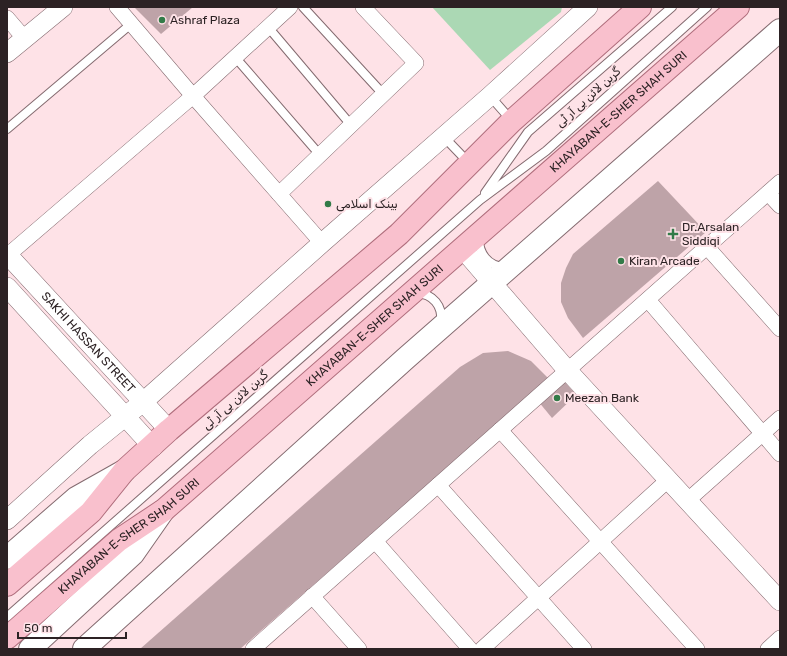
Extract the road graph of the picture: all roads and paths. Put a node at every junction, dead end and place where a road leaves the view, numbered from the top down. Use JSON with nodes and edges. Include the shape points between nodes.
{"nodes":[{"id":1,"x":63,"y":7,"type":"edge"},
{"id":2,"x":116,"y":7,"type":"edge"},
{"id":3,"x":290,"y":7,"type":"edge"},
{"id":4,"x":303,"y":7,"type":"edge"},
{"id":5,"x":363,"y":7,"type":"edge"},
{"id":6,"x":588,"y":7,"type":"edge"},
{"id":7,"x":640,"y":7,"type":"edge"},
{"id":8,"x":672,"y":7,"type":"edge"},
{"id":9,"x":707,"y":7,"type":"edge"},
{"id":10,"x":738,"y":7,"type":"edge"},
{"id":11,"x":7,"y":18,"type":"edge"},
{"id":12,"x":131,"y":24,"type":"junction"},
{"id":13,"x":268,"y":27,"type":"junction"},
{"id":14,"x":780,"y":30,"type":"edge"},
{"id":15,"x":24,"y":39,"type":"junction"},
{"id":16,"x":7,"y":53,"type":"edge"},
{"id":17,"x":235,"y":57,"type":"junction"},
{"id":18,"x":383,"y":94,"type":"junction"},
{"id":19,"x":193,"y":96,"type":"junction"},
{"id":20,"x":490,"y":96,"type":"junction"},
{"id":21,"x":512,"y":121,"type":"junction"},
{"id":22,"x":351,"y":125,"type":"junction"},
{"id":23,"x":7,"y":129,"type":"edge"},
{"id":24,"x":444,"y":137,"type":"junction"},
{"id":25,"x":320,"y":154,"type":"junction"},
{"id":26,"x":469,"y":163,"type":"junction"},
{"id":27,"x":780,"y":182,"type":"edge"},
{"id":28,"x":768,"y":193,"type":"junction"},
{"id":29,"x":278,"y":194,"type":"junction"},
{"id":30,"x":480,"y":200,"type":"junction"},
{"id":31,"x":780,"y":206,"type":"edge"},
{"id":32,"x":482,"y":231,"type":"junction"},
{"id":33,"x":322,"y":243,"type":"junction"},
{"id":34,"x":462,"y":248,"type":"junction"},
{"id":35,"x":707,"y":248,"type":"junction"},
{"id":36,"x":8,"y":255,"type":"edge"},
{"id":37,"x":511,"y":267,"type":"junction"},
{"id":38,"x":491,"y":283,"type":"junction"},
{"id":39,"x":7,"y":287,"type":"edge"},
{"id":40,"x":409,"y":295,"type":"junction"},
{"id":41,"x":648,"y":300,"type":"junction"},
{"id":42,"x":780,"y":329,"type":"edge"},
{"id":43,"x":438,"y":330,"type":"junction"},
{"id":44,"x":568,"y":371,"type":"junction"},
{"id":45,"x":143,"y":402,"type":"junction"},
{"id":46,"x":125,"y":417,"type":"junction"},
{"id":47,"x":780,"y":418,"type":"edge"},
{"id":48,"x":169,"y":430,"type":"junction"},
{"id":49,"x":500,"y":430,"type":"junction"},
{"id":50,"x":763,"y":433,"type":"junction"},
{"id":51,"x":153,"y":447,"type":"junction"},
{"id":52,"x":780,"y":454,"type":"edge"},
{"id":53,"x":124,"y":471,"type":"junction"},
{"id":54,"x":668,"y":480,"type":"junction"},
{"id":55,"x":438,"y":485,"type":"junction"},
{"id":56,"x":687,"y":500,"type":"junction"},
{"id":57,"x":164,"y":510,"type":"junction"},
{"id":58,"x":7,"y":520,"type":"edge"},
{"id":59,"x":375,"y":541,"type":"junction"},
{"id":60,"x":600,"y":542,"type":"junction"},
{"id":61,"x":7,"y":558,"type":"edge"},
{"id":62,"x":7,"y":585,"type":"edge"},
{"id":63,"x":312,"y":596,"type":"junction"},
{"id":64,"x":538,"y":598,"type":"junction"},
{"id":65,"x":780,"y":602,"type":"edge"},
{"id":66,"x":7,"y":617,"type":"edge"},
{"id":67,"x":7,"y":638,"type":"edge"},
{"id":68,"x":780,"y":638,"type":"edge"},
{"id":69,"x":30,"y":649,"type":"edge"},
{"id":70,"x":84,"y":649,"type":"edge"},
{"id":71,"x":253,"y":649,"type":"edge"},
{"id":72,"x":359,"y":649,"type":"edge"},
{"id":73,"x":470,"y":649,"type":"edge"},
{"id":74,"x":482,"y":649,"type":"edge"},
{"id":75,"x":584,"y":649,"type":"edge"},
{"id":76,"x":697,"y":649,"type":"edge"},
{"id":77,"x":768,"y":649,"type":"edge"}],
"edges":[{"from":1,"to":15,"type":"street"},
{"from":2,"to":12,"type":"street"},
{"from":3,"to":13,"type":"street"},
{"from":4,"to":18,"type":"lane"},
{"from":5,"to":18,"type":"street","via":[[416,63]]},
{"from":6,"to":20,"type":"street"},
{"from":7,"to":21,"type":"main road"},
{"from":8,"to":30,"type":"lane","name":"گرین لائن بی آر ٹی","via":[[528,132]]},
{"from":9,"to":30,"type":"lane","name":"گرین لائن بی آر ٹی","via":[[546,151]]},
{"from":10,"to":32,"type":"main road","name":"KHAYABAN-E-SHER SHAH SURI"},
{"from":11,"to":15,"type":"street"},
{"from":12,"to":19,"type":"street"},
{"from":12,"to":23,"type":"lane"},
{"from":13,"to":17,"type":"street"},
{"from":13,"to":22,"type":"lane"},
{"from":14,"to":37,"type":"main road"},
{"from":15,"to":16,"type":"street"},
{"from":17,"to":19,"type":"street"},
{"from":17,"to":25,"type":"lane"},
{"from":18,"to":22,"type":"street"},
{"from":19,"to":29,"type":"street"},
{"from":19,"to":36,"type":"street"},
{"from":20,"to":21,"type":"lane"},
{"from":20,"to":24,"type":"street"},
{"from":21,"to":26,"type":"main road"},
{"from":22,"to":25,"type":"street"},
{"from":24,"to":26,"type":"lane"},
{"from":24,"to":33,"type":"street"},
{"from":25,"to":29,"type":"street"},
{"from":26,"to":48,"type":"main road","via":[[399,234]]},
{"from":27,"to":28,"type":"street"},
{"from":28,"to":31,"type":"street"},
{"from":28,"to":35,"type":"street"},
{"from":29,"to":33,"type":"street"},
{"from":30,"to":66,"type":"lane","name":"گرین لائن بی آر ٹی"},
{"from":32,"to":34,"type":"main road","name":"KHAYABAN-E-SHER SHAH SURI"},
{"from":32,"to":37,"type":"lane","via":[[479,239],[482,255],[494,266]]},
{"from":33,"to":45,"type":"street"},
{"from":34,"to":38,"type":"street"},
{"from":34,"to":40,"type":"main road","name":"KHAYABAN-E-SHER SHAH SURI"},
{"from":35,"to":41,"type":"street"},
{"from":35,"to":42,"type":"street"},
{"from":36,"to":45,"type":"street","name":"SAKHI HASSAN STREET"},
{"from":37,"to":38,"type":"main road"},
{"from":38,"to":43,"type":"main road"},
{"from":38,"to":44,"type":"street"},
{"from":39,"to":46,"type":"street","name":"SAKHI HASSAN STREET"},
{"from":40,"to":43,"type":"lane","via":[[424,294],[436,302],[442,316]]},
{"from":40,"to":57,"type":"main road","name":"KHAYABAN-E-SHER SHAH SURI"},
{"from":41,"to":44,"type":"street"},
{"from":41,"to":50,"type":"street"},
{"from":43,"to":70,"type":"main road"},
{"from":44,"to":49,"type":"street"},
{"from":44,"to":54,"type":"street"},
{"from":45,"to":46,"type":"street"},
{"from":45,"to":48,"type":"street","name":"SAKHI HASSAN STREET"},
{"from":46,"to":51,"type":"street","name":"SAKHI HASSAN STREET"},
{"from":46,"to":58,"type":"street"},
{"from":47,"to":50,"type":"street"},
{"from":48,"to":51,"type":"main road"},
{"from":49,"to":55,"type":"street"},
{"from":49,"to":60,"type":"street"},
{"from":50,"to":52,"type":"street"},
{"from":50,"to":56,"type":"street"},
{"from":51,"to":53,"type":"main road"},
{"from":53,"to":61,"type":"main road","via":[[76,498]]},
{"from":53,"to":62,"type":"main road","via":[[91,512]]},
{"from":54,"to":56,"type":"street"},
{"from":54,"to":60,"type":"street"},
{"from":55,"to":59,"type":"street"},
{"from":55,"to":64,"type":"street"},
{"from":56,"to":65,"type":"street"},
{"from":57,"to":67,"type":"main road","name":"KHAYABAN-E-SHER SHAH SURI","via":[[119,540]]},
{"from":57,"to":69,"type":"main road","via":[[133,554]]},
{"from":59,"to":63,"type":"street"},
{"from":59,"to":73,"type":"street"},
{"from":60,"to":64,"type":"street"},
{"from":60,"to":76,"type":"street"},
{"from":63,"to":71,"type":"street"},
{"from":63,"to":72,"type":"street"},
{"from":64,"to":74,"type":"street"},
{"from":64,"to":75,"type":"street"},
{"from":68,"to":77,"type":"street"}]}
